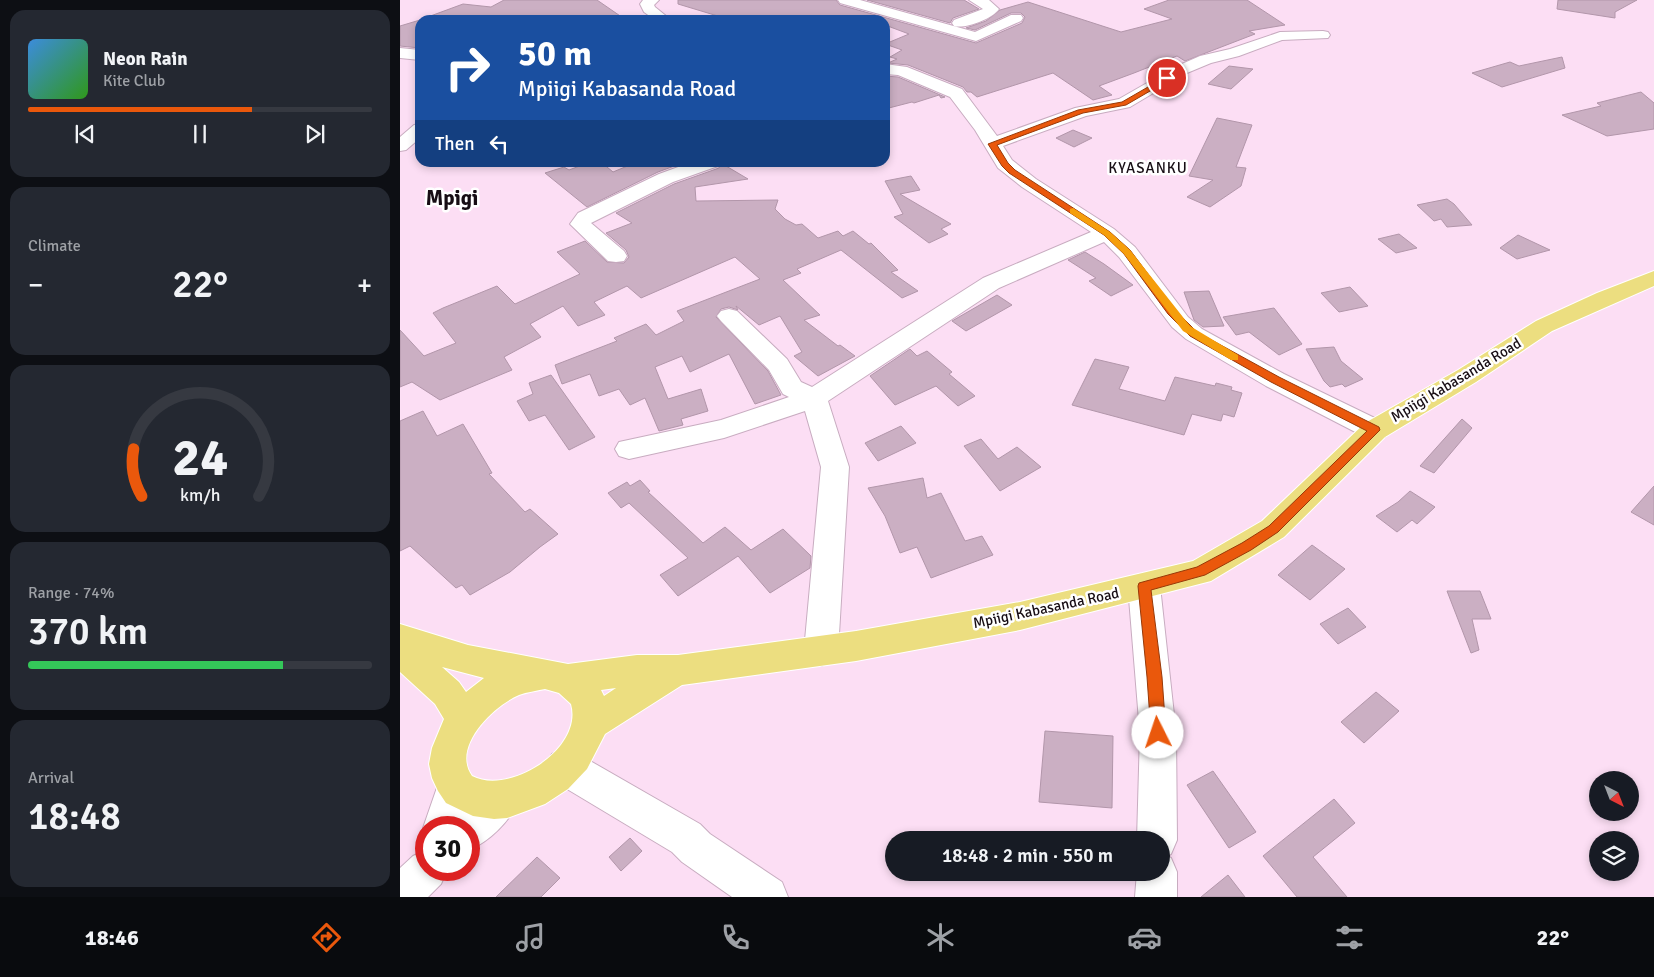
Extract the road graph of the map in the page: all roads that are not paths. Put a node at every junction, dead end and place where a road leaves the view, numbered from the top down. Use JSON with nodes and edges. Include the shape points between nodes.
{"nodes":[{"id":1,"x":652,"y":0,"type":"edge"},
{"id":2,"x":845,"y":0,"type":"edge"},
{"id":3,"x":976,"y":0,"type":"edge"},
{"id":4,"x":657,"y":15,"type":"edge"},
{"id":5,"x":1016,"y":18,"type":"dead end"},
{"id":6,"x":945,"y":28,"type":"junction"},
{"id":7,"x":1323,"y":35,"type":"dead end"},
{"id":8,"x":400,"y":53,"type":"edge"},
{"id":9,"x":415,"y":54,"type":"edge"},
{"id":10,"x":890,"y":69,"type":"edge"},
{"id":11,"x":415,"y":133,"type":"edge"},
{"id":12,"x":992,"y":144,"type":"junction"},
{"id":13,"x":400,"y":146,"type":"edge"},
{"id":14,"x":697,"y":167,"type":"edge"},
{"id":15,"x":1107,"y":234,"type":"junction"},
{"id":16,"x":616,"y":256,"type":"dead end"},
{"id":17,"x":1654,"y":278,"type":"edge"},
{"id":18,"x":729,"y":316,"type":"dead end"},
{"id":19,"x":814,"y":398,"type":"junction"},
{"id":20,"x":1375,"y":430,"type":"junction"},
{"id":21,"x":629,"y":449,"type":"dead end"},
{"id":22,"x":1144,"y":586,"type":"junction"},
{"id":23,"x":400,"y":639,"type":"edge"},
{"id":24,"x":400,"y":651,"type":"edge"},
{"id":25,"x":821,"y":651,"type":"junction"},
{"id":26,"x":678,"y":670,"type":"junction"},
{"id":27,"x":557,"y":677,"type":"junction"},
{"id":28,"x":463,"y":718,"type":"junction"},
{"id":29,"x":590,"y":724,"type":"junction"},
{"id":30,"x":565,"y":767,"type":"junction"},
{"id":31,"x":454,"y":786,"type":"junction"},
{"id":32,"x":500,"y":800,"type":"junction"},
{"id":33,"x":446,"y":816,"type":"edge"},
{"id":34,"x":480,"y":819,"type":"edge"},
{"id":35,"x":1157,"y":831,"type":"edge"},
{"id":36,"x":416,"y":881,"type":"edge"},
{"id":37,"x":1156,"y":881,"type":"edge"},
{"id":38,"x":400,"y":896,"type":"edge"},
{"id":39,"x":767,"y":897,"type":"edge"},
{"id":40,"x":1156,"y":897,"type":"edge"}],
"edges":[{"from":1,"to":4,"type":"street","via":[[647,4]]},
{"from":2,"to":6,"type":"street"},
{"from":3,"to":6,"type":"street","via":[[992,9]]},
{"from":5,"to":6,"type":"street","via":[[976,37]]},
{"from":7,"to":12,"type":"street","via":[[1280,36],[1234,53],[1206,59],[1124,104],[1081,112]]},
{"from":8,"to":9,"type":"street"},
{"from":10,"to":12,"type":"street","via":[[901,70],[956,93]]},
{"from":11,"to":13,"type":"street"},
{"from":12,"to":15,"type":"street","via":[[1012,171]]},
{"from":14,"to":16,"type":"street","via":[[666,178],[585,217],[580,224]]},
{"from":15,"to":19,"type":"street","via":[[991,283]]},
{"from":15,"to":20,"type":"street","via":[[1127,252],[1172,312],[1194,334],[1275,380]]},
{"from":17,"to":20,"type":"main road","name":"Mpiigi Kabasanda Road","via":[[1544,326]]},
{"from":18,"to":19,"type":"street","via":[[778,364],[792,388]]},
{"from":19,"to":21,"type":"street","via":[[724,429]]},
{"from":19,"to":25,"type":"street","via":[[835,467]]},
{"from":20,"to":22,"type":"main road","name":"Mpiigi Kabasanda Road","via":[[1273,529],[1200,572]]},
{"from":22,"to":25,"type":"main road","name":"Mpiigi Kabasanda Road","via":[[1020,616]]},
{"from":22,"to":35,"type":"street","via":[[1158,733]]},
{"from":23,"to":27,"type":"main road","name":"Mpiigi Kabasanda Road","via":[[468,660]]},
{"from":24,"to":28,"type":"main road","via":[[446,693]]},
{"from":25,"to":26,"type":"main road","name":"Mpiigi Kabasanda Road"},
{"from":26,"to":27,"type":"main road","name":"Mpiigi Kabasanda Road"},
{"from":26,"to":29,"type":"main road","name":"Mpiigi Kabasanda Road"},
{"from":27,"to":28,"type":"main road","via":[[528,676],[510,682],[492,692]]},
{"from":27,"to":29,"type":"main road","via":[[583,690],[590,706]]},
{"from":28,"to":31,"type":"main road","via":[[452,736],[447,755],[448,771]]},
{"from":29,"to":30,"type":"main road","via":[[581,746]]},
{"from":30,"to":32,"type":"main road","via":[[545,783],[523,794]]},
{"from":30,"to":39,"type":"street","via":[[686,838]]},
{"from":31,"to":32,"type":"main road","via":[[481,800]]},
{"from":31,"to":33,"type":"street"},
{"from":32,"to":34,"type":"street"},
{"from":36,"to":38,"type":"street"},
{"from":37,"to":40,"type":"street"}]}
